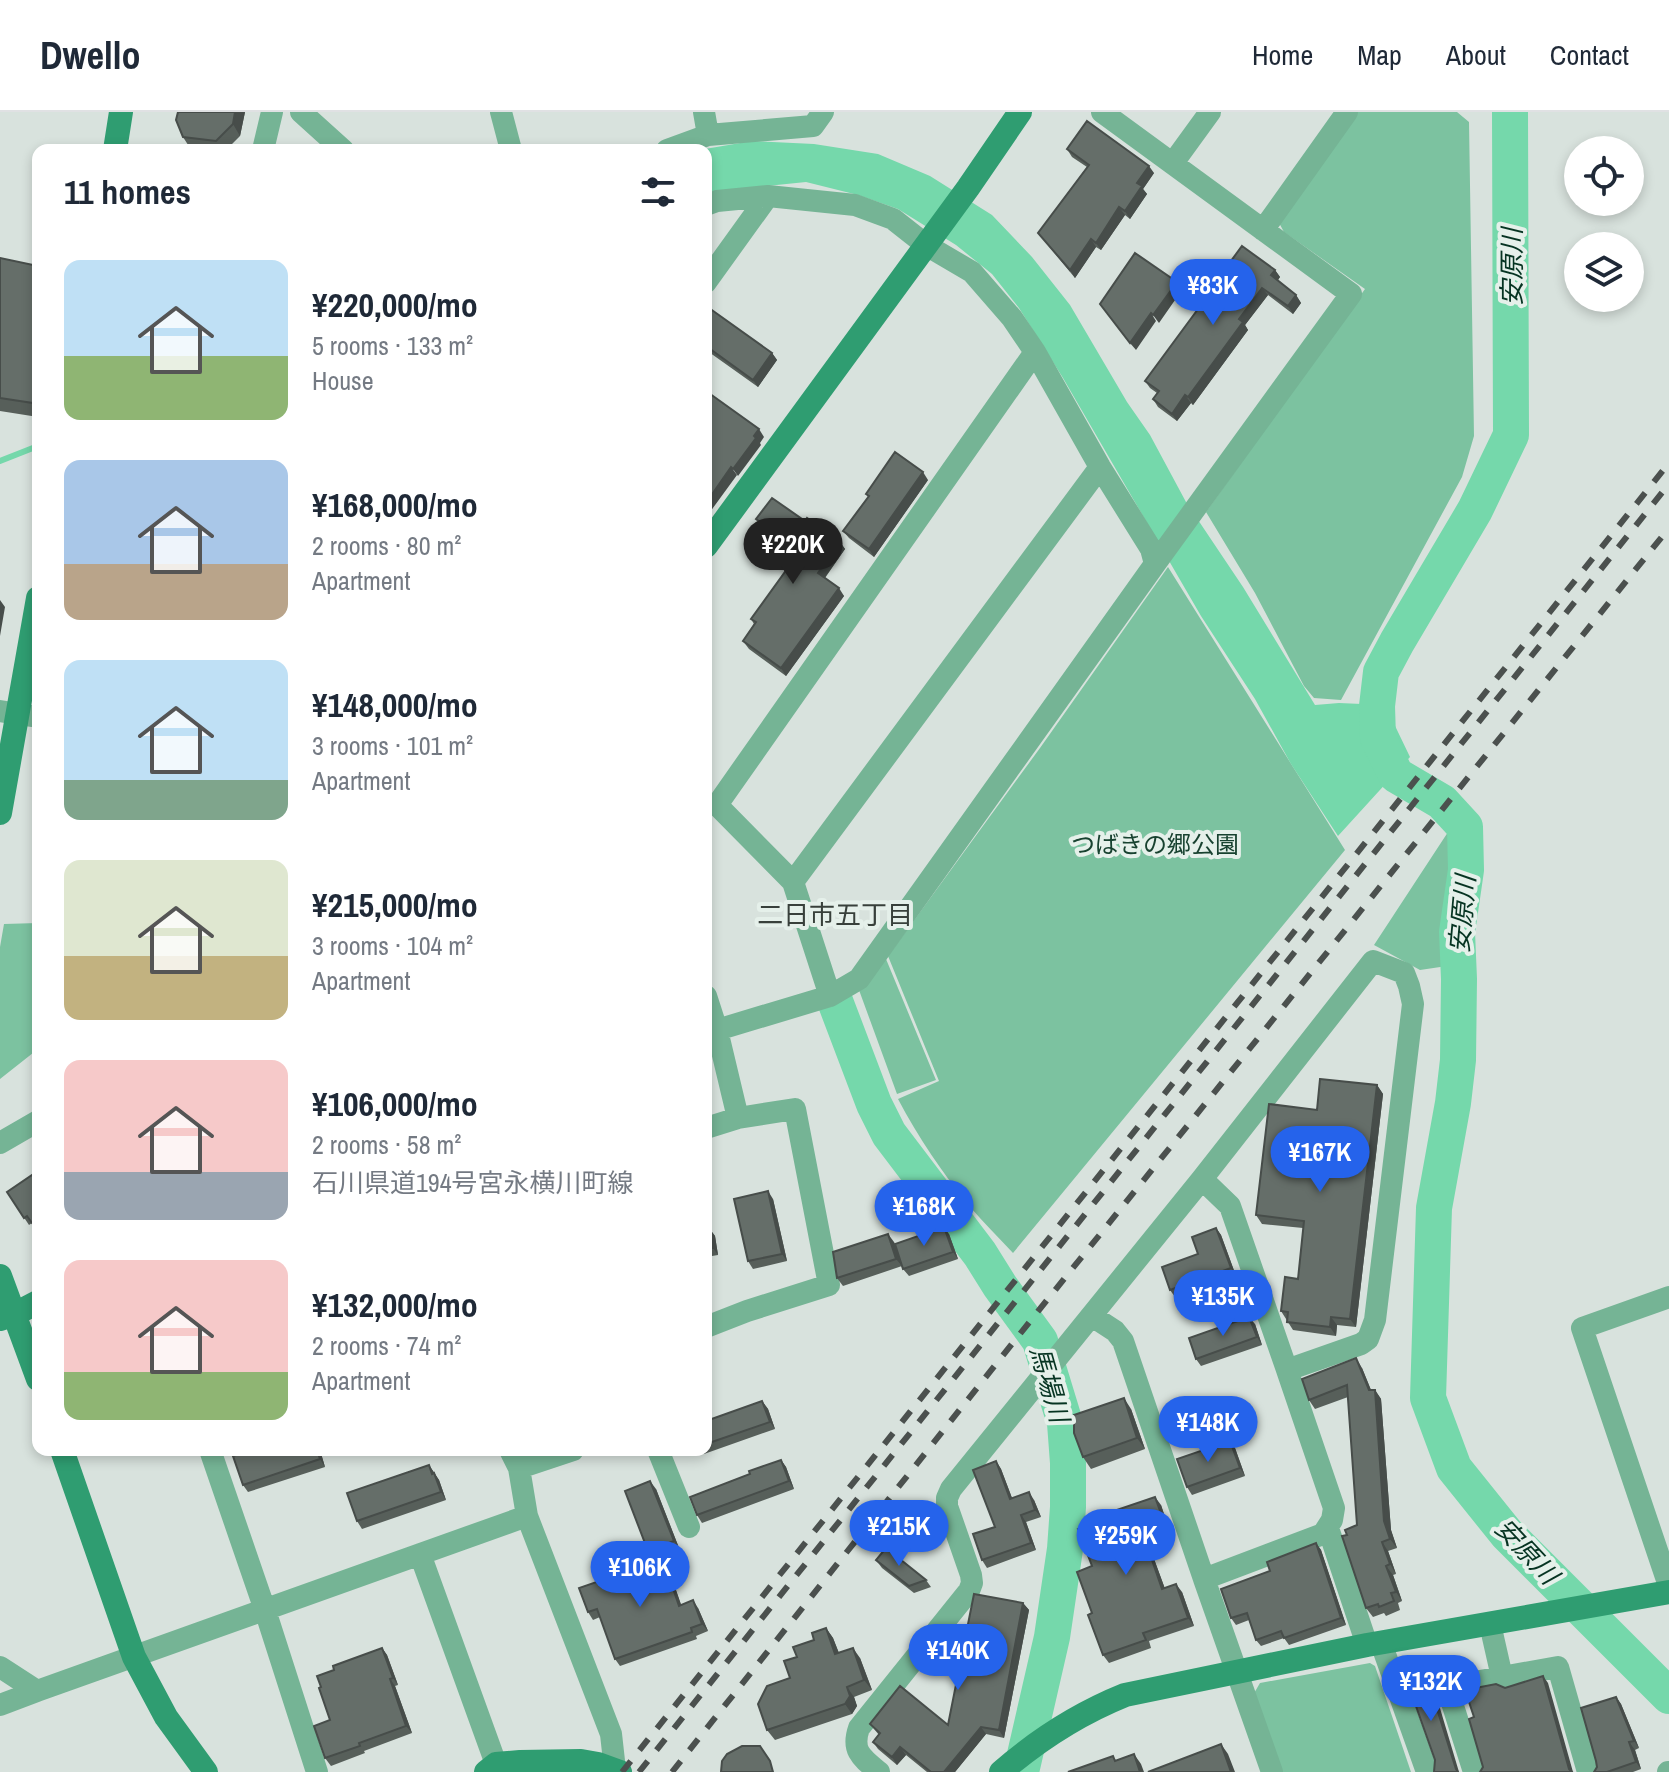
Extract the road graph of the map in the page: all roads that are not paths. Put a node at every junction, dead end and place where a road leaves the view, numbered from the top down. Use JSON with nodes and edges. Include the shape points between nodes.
{"nodes":[{"id":1,"x":121,"y":112,"type":"edge"},
{"id":2,"x":272,"y":112,"type":"edge"},
{"id":3,"x":301,"y":112,"type":"edge"},
{"id":4,"x":501,"y":112,"type":"edge"},
{"id":5,"x":704,"y":112,"type":"edge"},
{"id":6,"x":823,"y":112,"type":"edge"},
{"id":7,"x":1020,"y":112,"type":"edge"},
{"id":8,"x":1102,"y":112,"type":"edge"},
{"id":9,"x":1210,"y":112,"type":"edge"},
{"id":10,"x":1347,"y":112,"type":"edge"},
{"id":11,"x":708,"y":135,"type":"junction"},
{"id":12,"x":116,"y":144,"type":"edge"},
{"id":13,"x":264,"y":144,"type":"edge"},
{"id":14,"x":336,"y":144,"type":"edge"},
{"id":15,"x":509,"y":144,"type":"edge"},
{"id":16,"x":683,"y":144,"type":"edge"},
{"id":17,"x":1173,"y":163,"type":"junction"},
{"id":18,"x":768,"y":196,"type":"junction"},
{"id":19,"x":712,"y":203,"type":"edge"},
{"id":20,"x":1263,"y":230,"type":"junction"},
{"id":21,"x":926,"y":245,"type":"junction"},
{"id":22,"x":712,"y":274,"type":"edge"},
{"id":23,"x":1035,"y":352,"type":"junction"},
{"id":24,"x":1100,"y":467,"type":"junction"},
{"id":25,"x":712,"y":538,"type":"edge"},
{"id":26,"x":1155,"y":564,"type":"junction"},
{"id":27,"x":32,"y":635,"type":"edge"},
{"id":28,"x":19,"y":714,"type":"edge"},
{"id":29,"x":712,"y":807,"type":"edge"},
{"id":30,"x":0,"y":813,"type":"edge"},
{"id":31,"x":793,"y":882,"type":"junction"},
{"id":32,"x":830,"y":996,"type":"junction"},
{"id":33,"x":712,"y":1015,"type":"edge"},
{"id":34,"x":717,"y":1030,"type":"junction"},
{"id":35,"x":738,"y":1118,"type":"junction"},
{"id":36,"x":32,"y":1124,"type":"edge"},
{"id":37,"x":712,"y":1126,"type":"edge"},
{"id":38,"x":0,"y":1143,"type":"edge"},
{"id":39,"x":1202,"y":1179,"type":"junction"},
{"id":40,"x":0,"y":1276,"type":"edge"},
{"id":41,"x":1669,"y":1297,"type":"edge"},
{"id":42,"x":32,"y":1305,"type":"edge"},
{"id":43,"x":8,"y":1316,"type":"edge"},
{"id":44,"x":1092,"y":1316,"type":"junction"},
{"id":45,"x":712,"y":1325,"type":"edge"},
{"id":46,"x":32,"y":1366,"type":"edge"},
{"id":47,"x":1287,"y":1370,"type":"junction"},
{"id":48,"x":64,"y":1456,"type":"edge"},
{"id":49,"x":212,"y":1456,"type":"edge"},
{"id":50,"x":660,"y":1456,"type":"edge"},
{"id":51,"x":514,"y":1459,"type":"edge"},
{"id":52,"x":527,"y":1516,"type":"junction"},
{"id":53,"x":689,"y":1527,"type":"dead end"},
{"id":54,"x":1328,"y":1528,"type":"junction"},
{"id":55,"x":420,"y":1554,"type":"junction"},
{"id":56,"x":1204,"y":1579,"type":"junction"},
{"id":57,"x":1669,"y":1586,"type":"edge"},
{"id":58,"x":1669,"y":1592,"type":"edge"},
{"id":59,"x":265,"y":1610,"type":"junction"},
{"id":60,"x":1490,"y":1624,"type":"junction"},
{"id":61,"x":1374,"y":1644,"type":"junction"},
{"id":62,"x":134,"y":1657,"type":"junction"},
{"id":63,"x":0,"y":1667,"type":"edge"},
{"id":64,"x":1237,"y":1671,"type":"junction"},
{"id":65,"x":1502,"y":1677,"type":"junction"},
{"id":66,"x":37,"y":1691,"type":"junction"},
{"id":67,"x":0,"y":1705,"type":"edge"},
{"id":68,"x":491,"y":1768,"type":"edge"},
{"id":69,"x":1004,"y":1769,"type":"edge"},
{"id":70,"x":617,"y":1771,"type":"edge"},
{"id":71,"x":206,"y":1772,"type":"edge"},
{"id":72,"x":317,"y":1772,"type":"edge"},
{"id":73,"x":879,"y":1772,"type":"edge"},
{"id":74,"x":1272,"y":1772,"type":"edge"},
{"id":75,"x":1427,"y":1772,"type":"edge"},
{"id":76,"x":1474,"y":1772,"type":"edge"},
{"id":77,"x":1588,"y":1772,"type":"edge"}],
"edges":[{"from":1,"to":12,"type":"street"},
{"from":2,"to":13,"type":"street"},
{"from":3,"to":14,"type":"street"},
{"from":4,"to":15,"type":"street"},
{"from":5,"to":11,"type":"street"},
{"from":6,"to":11,"type":"street","via":[[813,126]]},
{"from":7,"to":21,"type":"street"},
{"from":8,"to":17,"type":"street"},
{"from":9,"to":17,"type":"street"},
{"from":10,"to":20,"type":"street"},
{"from":11,"to":16,"type":"street"},
{"from":17,"to":20,"type":"street"},
{"from":18,"to":19,"type":"street"},
{"from":18,"to":21,"type":"street","via":[[855,205],[893,219]]},
{"from":18,"to":22,"type":"street"},
{"from":20,"to":26,"type":"street","via":[[1351,294]]},
{"from":21,"to":23,"type":"street","via":[[972,272]]},
{"from":21,"to":25,"type":"street"},
{"from":23,"to":24,"type":"street"},
{"from":23,"to":29,"type":"street"},
{"from":24,"to":26,"type":"street"},
{"from":24,"to":31,"type":"street"},
{"from":26,"to":32,"type":"street","via":[[859,979]]},
{"from":27,"to":28,"type":"street"},
{"from":28,"to":30,"type":"street"},
{"from":29,"to":31,"type":"street"},
{"from":31,"to":32,"type":"street"},
{"from":32,"to":34,"type":"street"},
{"from":33,"to":34,"type":"street"},
{"from":34,"to":35,"type":"street"},
{"from":35,"to":37,"type":"street"},
{"from":35,"to":45,"type":"street","via":[[795,1109],[829,1285]]},
{"from":36,"to":38,"type":"street"},
{"from":39,"to":44,"type":"street"},
{"from":39,"to":47,"type":"street","via":[[1230,1206]]},
{"from":39,"to":47,"type":"street","via":[[1373,961],[1404,973],[1413,1004],[1373,1330],[1361,1344]]},
{"from":40,"to":43,"type":"street"},
{"from":41,"to":57,"type":"street","via":[[1582,1328]]},
{"from":42,"to":43,"type":"street"},
{"from":43,"to":46,"type":"street"},
{"from":44,"to":56,"type":"street","via":[[1123,1341]]},
{"from":44,"to":73,"type":"street","via":[[951,1489],[947,1506],[972,1583],[859,1728],[858,1751]]},
{"from":47,"to":54,"type":"street","via":[[1334,1508]]},
{"from":48,"to":62,"type":"street"},
{"from":49,"to":59,"type":"street"},
{"from":50,"to":53,"type":"street"},
{"from":51,"to":52,"type":"street"},
{"from":52,"to":55,"type":"street"},
{"from":52,"to":70,"type":"street","via":[[611,1734]]},
{"from":54,"to":56,"type":"street"},
{"from":54,"to":61,"type":"street"},
{"from":55,"to":59,"type":"street"},
{"from":55,"to":68,"type":"street"},
{"from":56,"to":64,"type":"street"},
{"from":58,"to":60,"type":"street"},
{"from":59,"to":62,"type":"street"},
{"from":59,"to":72,"type":"street"},
{"from":60,"to":61,"type":"street"},
{"from":60,"to":65,"type":"street"},
{"from":61,"to":64,"type":"street"},
{"from":61,"to":75,"type":"street"},
{"from":62,"to":66,"type":"street"},
{"from":62,"to":71,"type":"street","via":[[166,1717]]},
{"from":63,"to":66,"type":"street"},
{"from":64,"to":69,"type":"street","via":[[1125,1695],[1092,1708]]},
{"from":64,"to":74,"type":"street"},
{"from":65,"to":76,"type":"street","via":[[1447,1687]]},
{"from":65,"to":77,"type":"street","via":[[1558,1667]]},
{"from":66,"to":67,"type":"street"},
{"from":68,"to":70,"type":"street","via":[[529,1761],[581,1761]]}]}
